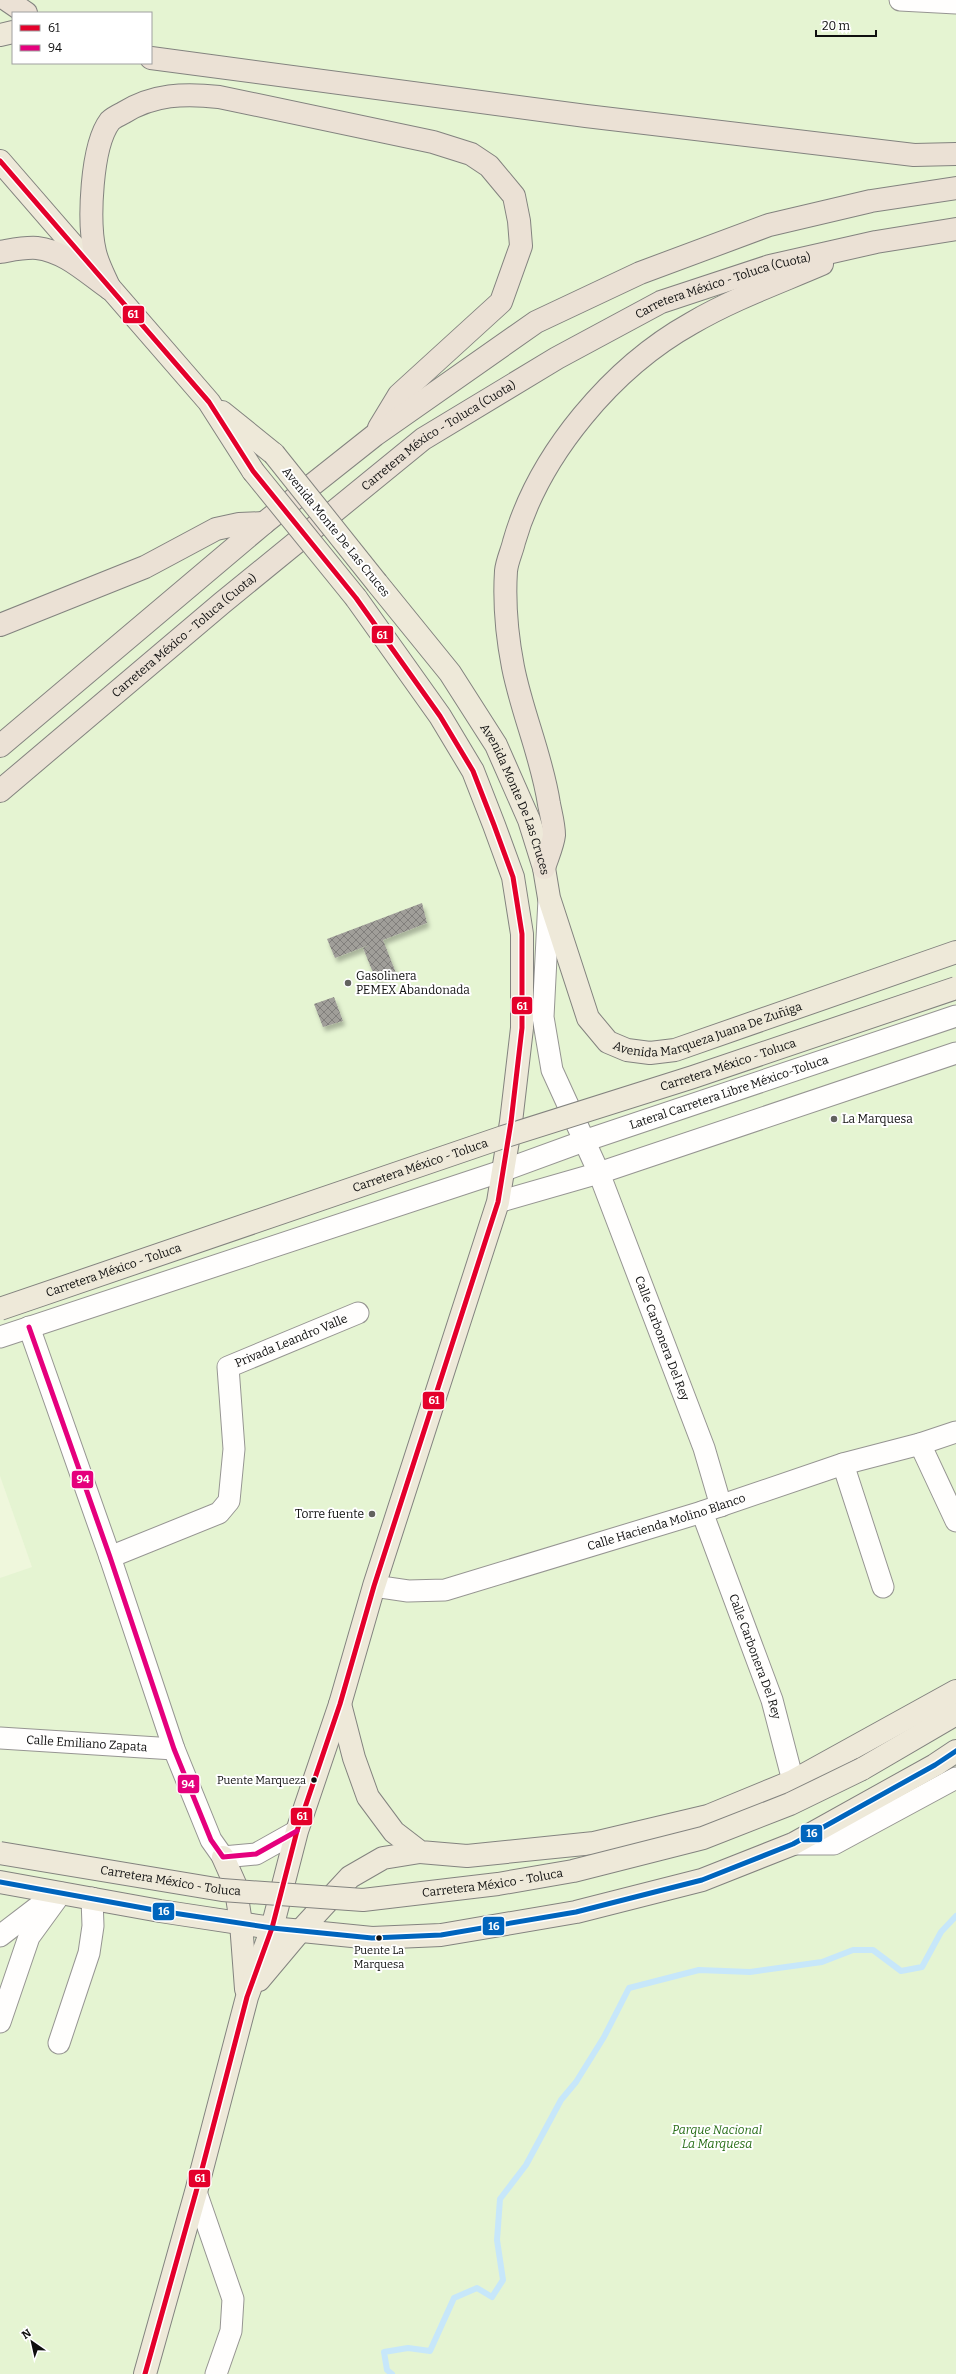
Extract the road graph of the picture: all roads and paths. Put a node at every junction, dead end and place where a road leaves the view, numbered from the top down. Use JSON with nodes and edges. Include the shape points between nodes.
{"nodes":[{"id":1,"x":7,"y":0,"type":"edge"},
{"id":2,"x":900,"y":0,"type":"edge"},
{"id":3,"x":956,"y":4,"type":"edge"},
{"id":4,"x":25,"y":12,"type":"edge"},
{"id":5,"x":12,"y":32,"type":"edge"},
{"id":6,"x":0,"y":35,"type":"edge"},
{"id":7,"x":152,"y":58,"type":"edge"},
{"id":8,"x":956,"y":154,"type":"edge"},
{"id":9,"x":0,"y":161,"type":"edge"},
{"id":10,"x":956,"y":188,"type":"edge"},
{"id":11,"x":956,"y":229,"type":"edge"},
{"id":12,"x":876,"y":242,"type":"junction"},
{"id":13,"x":0,"y":252,"type":"edge"},
{"id":14,"x":110,"y":289,"type":"junction"},
{"id":15,"x":209,"y":402,"type":"junction"},
{"id":16,"x":375,"y":435,"type":"junction"},
{"id":17,"x":264,"y":523,"type":"junction"},
{"id":18,"x":0,"y":625,"type":"edge"},
{"id":19,"x":0,"y":746,"type":"edge"},
{"id":20,"x":0,"y":791,"type":"edge"},
{"id":21,"x":544,"y":868,"type":"junction"},
{"id":22,"x":513,"y":877,"type":"junction"},
{"id":23,"x":549,"y":898,"type":"junction"},
{"id":24,"x":956,"y":952,"type":"edge"},
{"id":25,"x":956,"y":988,"type":"edge"},
{"id":26,"x":956,"y":1016,"type":"edge"},
{"id":27,"x":956,"y":1053,"type":"edge"},
{"id":28,"x":584,"y":1141,"type":"junction"},
{"id":29,"x":502,"y":1171,"type":"junction"},
{"id":30,"x":599,"y":1174,"type":"junction"},
{"id":31,"x":498,"y":1202,"type":"junction"},
{"id":32,"x":0,"y":1309,"type":"edge"},
{"id":33,"x":358,"y":1313,"type":"dead end"},
{"id":34,"x":29,"y":1327,"type":"junction"},
{"id":35,"x":0,"y":1337,"type":"edge"},
{"id":36,"x":956,"y":1432,"type":"edge"},
{"id":37,"x":920,"y":1444,"type":"junction"},
{"id":38,"x":843,"y":1464,"type":"junction"},
{"id":39,"x":711,"y":1509,"type":"junction"},
{"id":40,"x":956,"y":1521,"type":"edge"},
{"id":41,"x":110,"y":1556,"type":"junction"},
{"id":42,"x":374,"y":1586,"type":"junction"},
{"id":43,"x":883,"y":1587,"type":"dead end"},
{"id":44,"x":956,"y":1691,"type":"edge"},
{"id":45,"x":340,"y":1704,"type":"junction"},
{"id":46,"x":956,"y":1714,"type":"edge"},
{"id":47,"x":0,"y":1738,"type":"edge"},
{"id":48,"x":174,"y":1749,"type":"junction"},
{"id":49,"x":956,"y":1751,"type":"edge"},
{"id":50,"x":956,"y":1778,"type":"edge"},
{"id":51,"x":794,"y":1781,"type":"junction"},
{"id":52,"x":297,"y":1831,"type":"junction"},
{"id":53,"x":793,"y":1844,"type":"junction"},
{"id":54,"x":420,"y":1852,"type":"junction"},
{"id":55,"x":0,"y":1853,"type":"edge"},
{"id":56,"x":223,"y":1857,"type":"junction"},
{"id":57,"x":0,"y":1882,"type":"edge"},
{"id":58,"x":59,"y":1892,"type":"junction"},
{"id":59,"x":92,"y":1898,"type":"junction"},
{"id":60,"x":241,"y":1923,"type":"junction"},
{"id":61,"x":272,"y":1928,"type":"junction"},
{"id":62,"x":301,"y":1930,"type":"junction"},
{"id":63,"x":0,"y":1936,"type":"edge"},
{"id":64,"x":247,"y":1997,"type":"junction"},
{"id":65,"x":0,"y":2022,"type":"edge"},
{"id":66,"x":59,"y":2043,"type":"dead end"},
{"id":67,"x":196,"y":2192,"type":"junction"},
{"id":68,"x":145,"y":2374,"type":"edge"},
{"id":69,"x":216,"y":2374,"type":"edge"}],
"edges":[{"from":1,"to":4,"type":"highway"},
{"from":2,"to":3,"type":"street"},
{"from":5,"to":6,"type":"main road"},
{"from":7,"to":8,"type":"highway","via":[[609,119],[914,155]]},
{"from":9,"to":14,"type":"main road"},
{"from":10,"to":16,"type":"highway","via":[[871,201],[770,225],[640,273],[536,322]]},
{"from":11,"to":12,"type":"highway","name":"Carretera México - Toluca (Cuota)"},
{"from":12,"to":20,"type":"highway","name":"Carretera México - Toluca (Cuota)","via":[[770,266],[661,302],[556,358],[424,439],[222,602]]},
{"from":12,"to":21,"type":"highway","via":[[691,323],[649,352],[614,383],[582,417],[554,456],[530,497],[506,570],[507,620],[514,668],[545,778],[554,835]]},
{"from":13,"to":14,"type":"highway","via":[[37,248],[52,252],[66,258]]},
{"from":14,"to":15,"type":"main road"},
{"from":14,"to":16,"type":"highway","via":[[95,252],[92,195],[98,144],[111,120],[137,104],[175,95],[219,97],[433,142],[470,154],[489,166],[514,196],[521,246],[501,302],[399,395]]},
{"from":15,"to":21,"type":"main road","name":"Avenida Monte De Las Cruces","bridge":true,"via":[[274,454],[450,673],[496,745],[529,820]]},
{"from":15,"to":22,"type":"main road","bridge":true,"via":[[253,471],[356,598],[440,716],[473,771]]},
{"from":16,"to":17,"type":"highway"},
{"from":17,"to":18,"type":"highway","via":[[239,524],[216,529],[145,567]]},
{"from":17,"to":19,"type":"highway"},
{"from":21,"to":22,"type":"main road"},
{"from":21,"to":23,"type":"main road","name":"Avenida Monte De Las Cruces"},
{"from":22,"to":29,"type":"main road","via":[[522,934],[522,1028],[511,1122]]},
{"from":23,"to":24,"type":"main road","name":"Avenida Marqueza Juana De Zuñiga","via":[[588,1018],[608,1042],[627,1050],[650,1053],[675,1050]]},
{"from":23,"to":28,"type":"street","name":"Calle Carbonera Del Rey","via":[[543,1017],[552,1070]]},
{"from":25,"to":32,"type":"main road","name":"Carretera México - Toluca","bridge":true,"via":[[496,1139]]},
{"from":26,"to":28,"type":"street","name":"Lateral Carretera Libre México-Toluca"},
{"from":27,"to":30,"type":"street"},
{"from":28,"to":29,"type":"street","name":"Lateral Carretera Libre México-Toluca"},
{"from":28,"to":30,"type":"street","name":"Calle Carbonera Del Rey"},
{"from":29,"to":31,"type":"main road"},
{"from":29,"to":34,"type":"street","name":"Lateral Carretera Libre México-Toluca"},
{"from":30,"to":31,"type":"street"},
{"from":30,"to":39,"type":"street","name":"Calle Carbonera Del Rey","via":[[704,1448]]},
{"from":31,"to":42,"type":"main road"},
{"from":33,"to":41,"type":"street","name":"Privada Leandro Valle","via":[[228,1367],[234,1449],[229,1501],[220,1513]]},
{"from":34,"to":35,"type":"street","name":"Lateral Carretera Libre México-Toluca"},
{"from":34,"to":41,"type":"street"},
{"from":36,"to":37,"type":"street","name":"Calle Hacienda Molino Blanco"},
{"from":37,"to":38,"type":"street","name":"Calle Hacienda Molino Blanco"},
{"from":37,"to":40,"type":"street"},
{"from":38,"to":39,"type":"street","name":"Calle Hacienda Molino Blanco"},
{"from":38,"to":43,"type":"street"},
{"from":39,"to":42,"type":"street","name":"Calle Hacienda Molino Blanco","via":[[445,1590],[408,1591]]},
{"from":39,"to":51,"type":"street","name":"Calle Carbonera Del Rey","via":[[772,1700]]},
{"from":41,"to":48,"type":"street"},
{"from":42,"to":45,"type":"main road"},
{"from":44,"to":51,"type":"main road"},
{"from":45,"to":52,"type":"main road"},
{"from":45,"to":54,"type":"main road","via":[[354,1758],[368,1797],[394,1832]]},
{"from":46,"to":55,"type":"main road","name":"Carretera México - Toluca","bridge":true,"via":[[862,1769],[790,1804],[703,1838],[573,1871],[498,1884],[363,1900],[222,1890]]},
{"from":47,"to":48,"type":"street","name":"Calle Emiliano Zapata"},
{"from":48,"to":56,"type":"street","via":[[211,1840]]},
{"from":49,"to":53,"type":"main road"},
{"from":50,"to":53,"type":"street","via":[[834,1844]]},
{"from":51,"to":54,"type":"main road","via":[[708,1816],[594,1843],[467,1856]]},
{"from":52,"to":56,"type":"street","via":[[256,1854]]},
{"from":52,"to":61,"type":"main road"},
{"from":53,"to":62,"type":"main road","via":[[702,1880],[576,1912],[441,1935],[372,1938]]},
{"from":54,"to":62,"type":"main road","via":[[382,1858],[350,1877]]},
{"from":56,"to":60,"type":"main road","via":[[235,1884]]},
{"from":57,"to":58,"type":"main road"},
{"from":58,"to":59,"type":"main road"},
{"from":58,"to":63,"type":"street"},
{"from":58,"to":65,"type":"street","via":[[28,1937]]},
{"from":59,"to":60,"type":"main road"},
{"from":59,"to":66,"type":"street","via":[[93,1926],[89,1953]]},
{"from":60,"to":61,"type":"main road"},
{"from":60,"to":64,"type":"main road"},
{"from":61,"to":62,"type":"main road"},
{"from":61,"to":64,"type":"main road"},
{"from":62,"to":64,"type":"main road","via":[[270,1965]]},
{"from":64,"to":67,"type":"main road"},
{"from":67,"to":68,"type":"main road"},
{"from":67,"to":69,"type":"street","via":[[233,2299],[231,2331]]}]}
